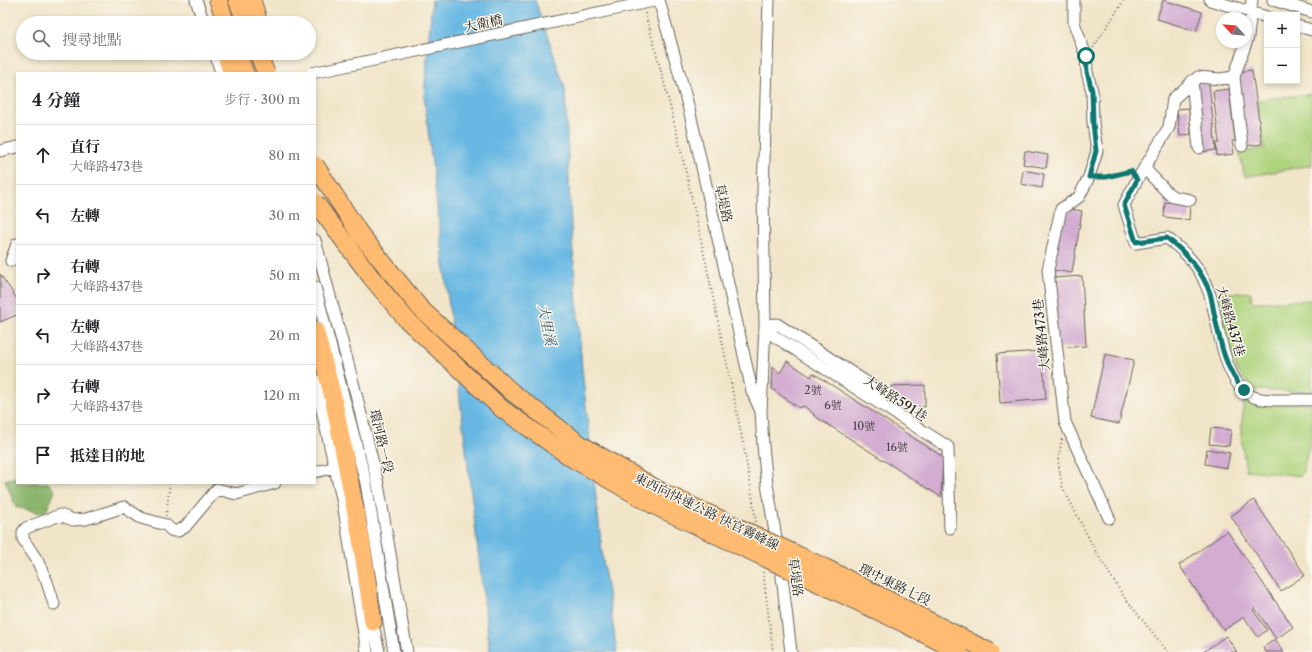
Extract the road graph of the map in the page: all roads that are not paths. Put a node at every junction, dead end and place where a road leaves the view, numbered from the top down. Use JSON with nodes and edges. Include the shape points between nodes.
{"nodes":[{"id":1,"x":196,"y":0,"type":"edge"},
{"id":2,"x":206,"y":0,"type":"edge"},
{"id":3,"x":218,"y":0,"type":"edge"},
{"id":4,"x":230,"y":0,"type":"edge"},
{"id":5,"x":237,"y":0,"type":"edge"},
{"id":6,"x":245,"y":0,"type":"edge"},
{"id":7,"x":252,"y":0,"type":"edge"},
{"id":8,"x":659,"y":0,"type":"edge"},
{"id":9,"x":769,"y":0,"type":"edge"},
{"id":10,"x":1074,"y":0,"type":"edge"},
{"id":11,"x":1210,"y":0,"type":"edge"},
{"id":12,"x":1252,"y":0,"type":"edge"},
{"id":13,"x":1273,"y":0,"type":"edge"},
{"id":14,"x":1250,"y":12,"type":"joint"},
{"id":15,"x":1312,"y":12,"type":"edge"},
{"id":16,"x":1252,"y":13,"type":"edge"},
{"id":17,"x":202,"y":16,"type":"edge"},
{"id":18,"x":212,"y":16,"type":"edge"},
{"id":19,"x":224,"y":16,"type":"edge"},
{"id":20,"x":237,"y":16,"type":"edge"},
{"id":21,"x":243,"y":16,"type":"edge"},
{"id":22,"x":250,"y":16,"type":"edge"},
{"id":23,"x":257,"y":16,"type":"edge"},
{"id":24,"x":1264,"y":16,"type":"edge"},
{"id":25,"x":1300,"y":27,"type":"edge"},
{"id":26,"x":1312,"y":30,"type":"edge"},
{"id":27,"x":1244,"y":48,"type":"edge"},
{"id":28,"x":217,"y":60,"type":"edge"},
{"id":29,"x":227,"y":60,"type":"edge"},
{"id":30,"x":240,"y":60,"type":"edge"},
{"id":31,"x":221,"y":72,"type":"edge"},
{"id":32,"x":232,"y":72,"type":"edge"},
{"id":33,"x":245,"y":72,"type":"edge"},
{"id":34,"x":316,"y":72,"type":"edge"},
{"id":35,"x":1234,"y":77,"type":"junction"},
{"id":36,"x":1192,"y":81,"type":"junction"},
{"id":37,"x":1242,"y":146,"type":"dead end"},
{"id":38,"x":16,"y":147,"type":"edge"},
{"id":39,"x":1199,"y":148,"type":"dead end"},
{"id":40,"x":0,"y":151,"type":"edge"},
{"id":41,"x":316,"y":167,"type":"edge"},
{"id":42,"x":1144,"y":168,"type":"junction"},
{"id":43,"x":1190,"y":200,"type":"dead end"},
{"id":44,"x":316,"y":203,"type":"edge"},
{"id":45,"x":316,"y":244,"type":"edge"},
{"id":46,"x":16,"y":247,"type":"edge"},
{"id":47,"x":11,"y":261,"type":"dead end"},
{"id":48,"x":316,"y":291,"type":"edge"},
{"id":49,"x":766,"y":325,"type":"junction"},
{"id":50,"x":316,"y":334,"type":"edge"},
{"id":51,"x":316,"y":384,"type":"edge"},
{"id":52,"x":886,"y":394,"type":"dead end"},
{"id":53,"x":1312,"y":400,"type":"edge"},
{"id":54,"x":761,"y":411,"type":"junction"},
{"id":55,"x":336,"y":467,"type":"junction"},
{"id":56,"x":316,"y":472,"type":"edge"},
{"id":57,"x":271,"y":484,"type":"edge"},
{"id":58,"x":343,"y":503,"type":"junction"},
{"id":59,"x":1109,"y":518,"type":"dead end"},
{"id":60,"x":950,"y":528,"type":"dead end"},
{"id":61,"x":776,"y":542,"type":"junction"},
{"id":62,"x":780,"y":568,"type":"junction"},
{"id":63,"x":54,"y":604,"type":"dead end"},
{"id":64,"x":373,"y":622,"type":"junction"},
{"id":65,"x":367,"y":652,"type":"edge"},
{"id":66,"x":379,"y":652,"type":"edge"},
{"id":67,"x":394,"y":652,"type":"edge"},
{"id":68,"x":407,"y":652,"type":"edge"},
{"id":69,"x":791,"y":652,"type":"edge"},
{"id":70,"x":951,"y":652,"type":"edge"},
{"id":71,"x":958,"y":652,"type":"edge"},
{"id":72,"x":990,"y":652,"type":"edge"},
{"id":73,"x":1000,"y":652,"type":"edge"}],
"edges":[{"from":1,"to":17,"type":"street"},
{"from":2,"to":18,"type":"highway"},
{"from":3,"to":19,"type":"highway"},
{"from":4,"to":20,"type":"street"},
{"from":5,"to":21,"type":"highway"},
{"from":6,"to":22,"type":"street"},
{"from":7,"to":23,"type":"highway"},
{"from":8,"to":34,"type":"street","name":"大衛橋","bridge":true},
{"from":8,"to":54,"type":"street","name":"草堤路","via":[[689,109],[752,390]]},
{"from":9,"to":49,"type":"street","name":"草堤路","via":[[764,192]]},
{"from":10,"to":59,"type":"street","name":"大峰路473巷","via":[[1074,23],[1086,56],[1092,91],[1096,151],[1089,177],[1079,197],[1061,209],[1048,270],[1065,422]]},
{"from":11,"to":14,"type":"street"},
{"from":12,"to":14,"type":"street"},
{"from":13,"to":15,"type":"street"},
{"from":16,"to":24,"type":"street"},
{"from":25,"to":26,"type":"street"},
{"from":27,"to":35,"type":"street"},
{"from":28,"to":31,"type":"street"},
{"from":29,"to":32,"type":"highway"},
{"from":30,"to":33,"type":"highway"},
{"from":35,"to":36,"type":"street","via":[[1198,77]]},
{"from":35,"to":37,"type":"street"},
{"from":36,"to":39,"type":"street"},
{"from":36,"to":42,"type":"street","name":"大峰路437巷","via":[[1173,99],[1169,128]]},
{"from":38,"to":40,"type":"street"},
{"from":41,"to":72,"type":"highway","name":"東西向快速公路 快官霧峰線","bridge":true,"via":[[360,234],[420,308],[513,393],[580,444],[662,492],[826,568]]},
{"from":42,"to":43,"type":"street","via":[[1169,194]]},
{"from":42,"to":53,"type":"street","name":"大峰路437巷","via":[[1124,205],[1136,242],[1167,238],[1192,261],[1210,294],[1220,343],[1236,382],[1257,398]]},
{"from":44,"to":71,"type":"highway","name":"東西向快速公路 快官霧峰線","bridge":true,"via":[[406,319],[502,409],[573,459],[657,506],[905,624]]},
{"from":45,"to":68,"type":"street","name":"環河路一段","via":[[378,484]]},
{"from":46,"to":47,"type":"street"},
{"from":48,"to":67,"type":"street","name":"環河路一段","via":[[366,483]]},
{"from":49,"to":52,"type":"street","via":[[777,324]]},
{"from":49,"to":54,"type":"street","name":"草堤路"},
{"from":49,"to":60,"type":"street","name":"大峰路591巷","via":[[774,336],[948,447]]},
{"from":50,"to":64,"type":"highway","via":[[333,397],[361,539]]},
{"from":51,"to":55,"type":"street"},
{"from":54,"to":61,"type":"street","name":"草堤路","via":[[766,476]]},
{"from":55,"to":56,"type":"street"},
{"from":55,"to":58,"type":"street"},
{"from":57,"to":63,"type":"street","via":[[236,494],[217,489],[182,530],[171,530],[166,525],[141,518],[124,507],[86,519],[73,520],[60,515],[26,528],[23,539],[37,560]]},
{"from":58,"to":64,"type":"street","via":[[354,534],[360,576]]},
{"from":58,"to":65,"type":"street"},
{"from":61,"to":62,"type":"street","name":"草堤路"},
{"from":61,"to":73,"type":"street","name":"環中東路七段"},
{"from":62,"to":69,"type":"street","name":"草堤路"},
{"from":62,"to":70,"type":"street"},
{"from":64,"to":66,"type":"street"}]}
